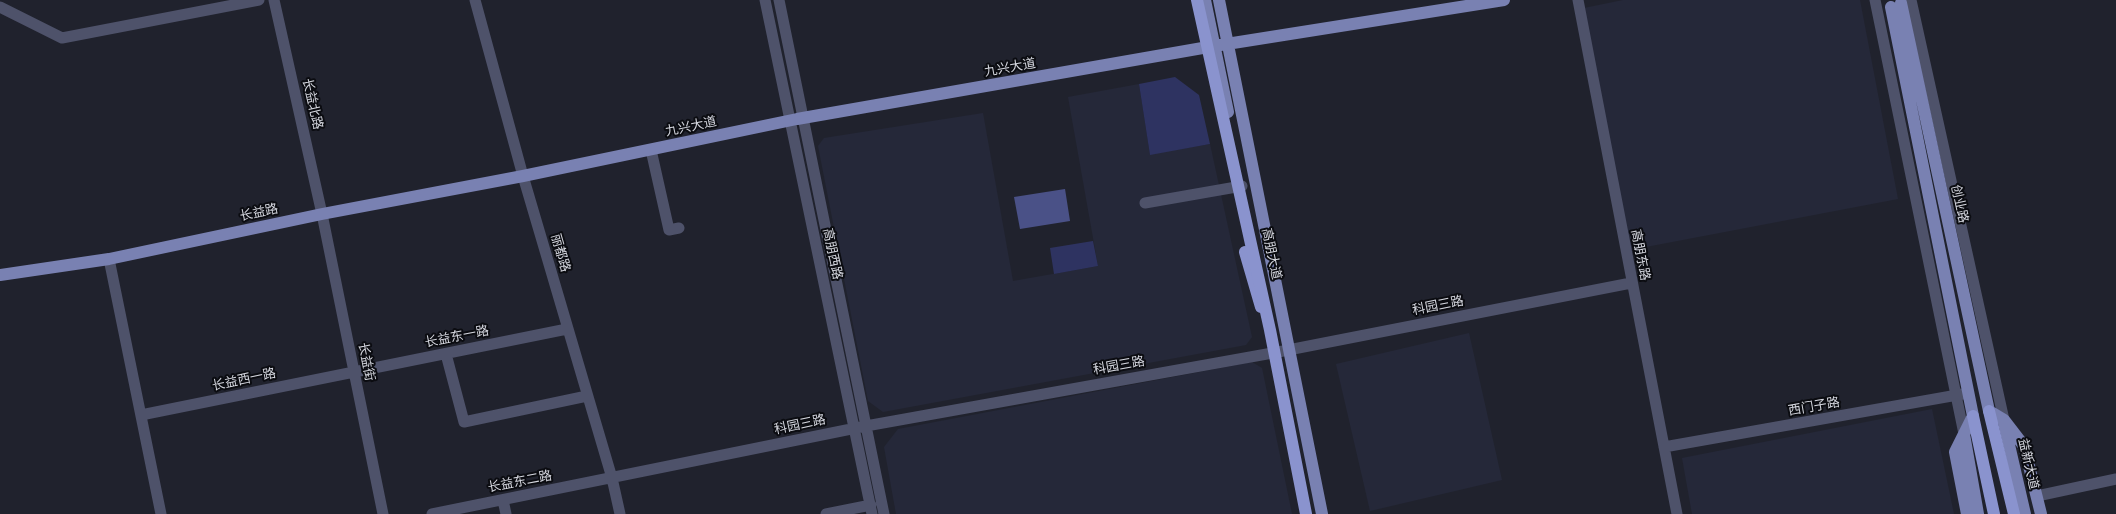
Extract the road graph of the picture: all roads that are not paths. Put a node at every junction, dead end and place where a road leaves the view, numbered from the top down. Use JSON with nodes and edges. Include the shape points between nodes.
{"nodes":[{"id":1,"x":259,"y":0,"type":"edge"},
{"id":2,"x":274,"y":0,"type":"edge"},
{"id":3,"x":475,"y":0,"type":"edge"},
{"id":4,"x":765,"y":0,"type":"edge"},
{"id":5,"x":779,"y":0,"type":"edge"},
{"id":6,"x":1197,"y":0,"type":"edge"},
{"id":7,"x":1205,"y":0,"type":"edge"},
{"id":8,"x":1219,"y":0,"type":"edge"},
{"id":9,"x":1504,"y":0,"type":"edge"},
{"id":10,"x":1578,"y":0,"type":"edge"},
{"id":11,"x":1875,"y":0,"type":"edge"},
{"id":12,"x":1901,"y":4,"type":"edge"},
{"id":13,"x":208,"y":5,"type":"edge"},
{"id":14,"x":0,"y":7,"type":"edge"},
{"id":15,"x":1200,"y":14,"type":"junction"},
{"id":16,"x":1229,"y":44,"type":"junction"},
{"id":17,"x":1214,"y":46,"type":"junction"},
{"id":18,"x":803,"y":118,"type":"junction"},
{"id":19,"x":790,"y":121,"type":"junction"},
{"id":20,"x":651,"y":150,"type":"junction"},
{"id":21,"x":523,"y":176,"type":"junction"},
{"id":22,"x":1242,"y":186,"type":"junction"},
{"id":23,"x":1145,"y":203,"type":"dead end"},
{"id":24,"x":322,"y":214,"type":"junction"},
{"id":25,"x":679,"y":228,"type":"dead end"},
{"id":26,"x":109,"y":259,"type":"junction"},
{"id":27,"x":0,"y":275,"type":"edge"},
{"id":28,"x":1631,"y":283,"type":"junction"},
{"id":29,"x":567,"y":329,"type":"junction"},
{"id":30,"x":1283,"y":351,"type":"junction"},
{"id":31,"x":446,"y":354,"type":"junction"},
{"id":32,"x":353,"y":372,"type":"junction"},
{"id":33,"x":1963,"y":394,"type":"junction"},
{"id":34,"x":587,"y":396,"type":"junction"},
{"id":35,"x":1989,"y":411,"type":"junction"},
{"id":36,"x":141,"y":415,"type":"junction"},
{"id":37,"x":1974,"y":416,"type":"junction"},
{"id":38,"x":2004,"y":420,"type":"junction"},
{"id":39,"x":861,"y":427,"type":"junction"},
{"id":40,"x":1964,"y":434,"type":"junction"},
{"id":41,"x":1664,"y":448,"type":"junction"},
{"id":42,"x":612,"y":478,"type":"junction"},
{"id":43,"x":2116,"y":480,"type":"edge"},
{"id":44,"x":2037,"y":496,"type":"junction"},
{"id":45,"x":503,"y":500,"type":"junction"},
{"id":46,"x":872,"y":509,"type":"edge"},
{"id":47,"x":2019,"y":511,"type":"edge"},
{"id":48,"x":161,"y":514,"type":"edge"},
{"id":49,"x":383,"y":514,"type":"edge"},
{"id":50,"x":432,"y":514,"type":"edge"},
{"id":51,"x":506,"y":514,"type":"edge"},
{"id":52,"x":620,"y":514,"type":"edge"},
{"id":53,"x":826,"y":514,"type":"edge"},
{"id":54,"x":884,"y":514,"type":"edge"},
{"id":55,"x":1306,"y":514,"type":"edge"},
{"id":56,"x":1310,"y":514,"type":"edge"},
{"id":57,"x":1322,"y":514,"type":"edge"},
{"id":58,"x":1677,"y":514,"type":"edge"},
{"id":59,"x":1968,"y":514,"type":"edge"},
{"id":60,"x":1978,"y":514,"type":"edge"},
{"id":61,"x":1994,"y":514,"type":"edge"},
{"id":62,"x":2041,"y":514,"type":"edge"}],
"edges":[{"from":1,"to":13,"type":"street"},
{"from":2,"to":24,"type":"street","name":"长益北路"},
{"from":3,"to":21,"type":"street","name":"丽都路"},
{"from":4,"to":19,"type":"street","name":"高朋西路"},
{"from":5,"to":18,"type":"street","name":"高朋西路"},
{"from":6,"to":15,"type":"highway","bridge":true},
{"from":7,"to":17,"type":"main road","name":"高朋大道"},
{"from":8,"to":16,"type":"main road","name":"高朋大道"},
{"from":9,"to":16,"type":"main road","name":"九兴大道"},
{"from":10,"to":28,"type":"street","name":"高朋东路"},
{"from":11,"to":33,"type":"street"},
{"from":12,"to":33,"type":"main road"},
{"from":12,"to":35,"type":"main road","name":"创业路"},
{"from":12,"to":38,"type":"street"},
{"from":13,"to":14,"type":"street","via":[[62,38]]},
{"from":15,"to":30,"type":"highway","bridge":true,"via":[[1204,60],[1245,252],[1257,296]]},
{"from":15,"to":55,"type":"highway","bridge":true,"via":[[1268,323]]},
{"from":16,"to":17,"type":"main road","name":"九兴大道"},
{"from":16,"to":30,"type":"main road","name":"高朋大道"},
{"from":17,"to":18,"type":"main road","name":"九兴大道"},
{"from":17,"to":22,"type":"main road","name":"高朋大道"},
{"from":18,"to":19,"type":"main road","name":"九兴大道"},
{"from":18,"to":39,"type":"street","name":"高朋西路"},
{"from":19,"to":20,"type":"main road","name":"九兴大道"},
{"from":19,"to":39,"type":"street","name":"高朋西路"},
{"from":20,"to":21,"type":"main road","name":"九兴大道"},
{"from":20,"to":25,"type":"street","via":[[667,200],[669,230]]},
{"from":21,"to":24,"type":"main road","name":"长益路"},
{"from":21,"to":29,"type":"street","name":"丽都路"},
{"from":22,"to":23,"type":"street"},
{"from":22,"to":30,"type":"main road","name":"高朋大道"},
{"from":24,"to":26,"type":"main road","name":"长益路"},
{"from":24,"to":32,"type":"street","name":"长益街"},
{"from":26,"to":27,"type":"main road","name":"长益路"},
{"from":26,"to":36,"type":"street"},
{"from":28,"to":30,"type":"street","name":"科园三路"},
{"from":28,"to":41,"type":"street","name":"高朋东路"},
{"from":29,"to":31,"type":"street","name":"长益东一路"},
{"from":29,"to":34,"type":"street","name":"丽都路"},
{"from":30,"to":39,"type":"street","name":"科园三路"},
{"from":30,"to":56,"type":"main road","name":"高朋大道"},
{"from":30,"to":57,"type":"main road","name":"高朋大道"},
{"from":31,"to":32,"type":"street","name":"长益东一路"},
{"from":31,"to":34,"type":"street","via":[[464,422]]},
{"from":32,"to":36,"type":"street","name":"长益西一路"},
{"from":32,"to":49,"type":"street","name":"长益街"},
{"from":33,"to":37,"type":"main road"},
{"from":33,"to":40,"type":"street"},
{"from":33,"to":41,"type":"street","name":"西门子路"},
{"from":34,"to":42,"type":"street","name":"丽都路"},
{"from":35,"to":38,"type":"main road"},
{"from":35,"to":47,"type":"highway"},
{"from":36,"to":48,"type":"street"},
{"from":37,"to":40,"type":"main road"},
{"from":37,"to":61,"type":"highway"},
{"from":38,"to":44,"type":"main road","via":[[2024,446]]},
{"from":38,"to":47,"type":"main road","name":"益新大道"},
{"from":39,"to":42,"type":"street","name":"科园三路"},
{"from":39,"to":46,"type":"street","name":"高朋西路"},
{"from":39,"to":54,"type":"street","name":"高朋西路"},
{"from":40,"to":59,"type":"main road","via":[[1955,452]]},
{"from":40,"to":60,"type":"main road"},
{"from":41,"to":58,"type":"street","name":"高朋东路"},
{"from":42,"to":45,"type":"street","name":"长益东二路"},
{"from":42,"to":52,"type":"street","name":"丽都路"},
{"from":43,"to":44,"type":"street"},
{"from":44,"to":62,"type":"main road"},
{"from":45,"to":50,"type":"street","name":"长益东二路"},
{"from":45,"to":51,"type":"street"},
{"from":46,"to":53,"type":"street"}]}
